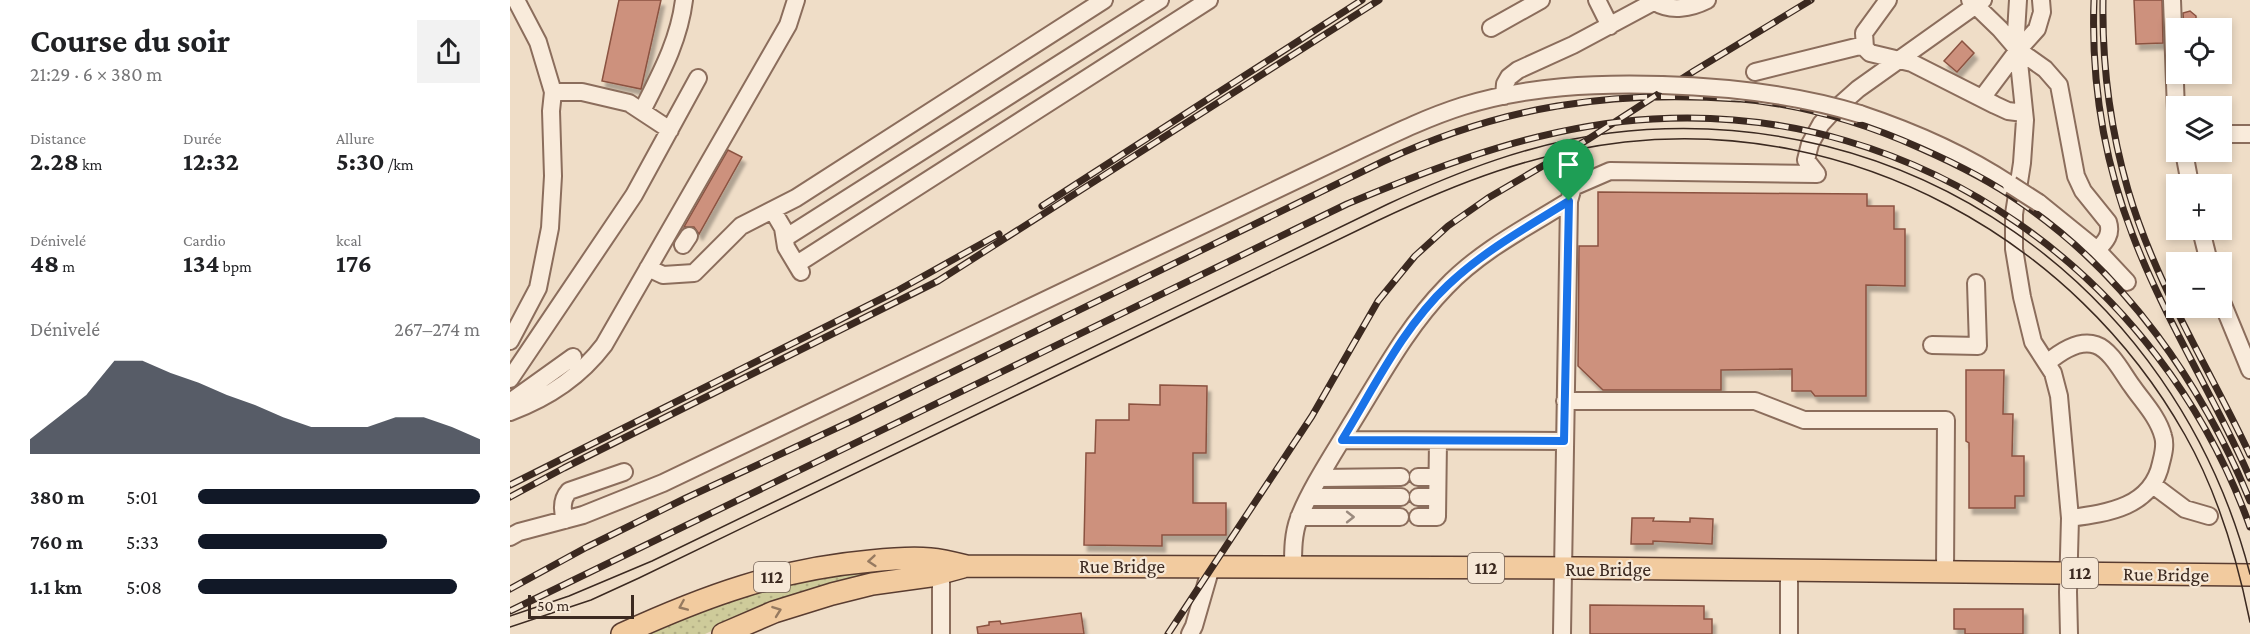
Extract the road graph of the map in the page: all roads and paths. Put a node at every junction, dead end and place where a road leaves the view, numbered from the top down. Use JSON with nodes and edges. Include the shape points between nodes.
{"nodes":[{"id":1,"x":516,"y":0,"type":"edge"},
{"id":2,"x":684,"y":0,"type":"edge"},
{"id":3,"x":796,"y":0,"type":"edge"},
{"id":4,"x":1104,"y":0,"type":"edge"},
{"id":5,"x":1160,"y":0,"type":"edge"},
{"id":6,"x":1209,"y":0,"type":"edge"},
{"id":7,"x":1540,"y":0,"type":"edge"},
{"id":8,"x":1597,"y":0,"type":"edge"},
{"id":9,"x":1707,"y":0,"type":"edge"},
{"id":10,"x":1888,"y":0,"type":"edge"},
{"id":11,"x":2018,"y":0,"type":"edge"},
{"id":12,"x":2041,"y":0,"type":"edge"},
{"id":13,"x":2172,"y":0,"type":"edge"},
{"id":14,"x":1656,"y":1,"type":"edge"},
{"id":15,"x":1976,"y":2,"type":"edge"},
{"id":16,"x":1610,"y":26,"type":"junction"},
{"id":17,"x":1491,"y":28,"type":"dead end"},
{"id":18,"x":1864,"y":45,"type":"junction"},
{"id":19,"x":2018,"y":50,"type":"junction"},
{"id":20,"x":1898,"y":60,"type":"junction"},
{"id":21,"x":1755,"y":72,"type":"dead end"},
{"id":22,"x":698,"y":78,"type":"dead end"},
{"id":23,"x":553,"y":92,"type":"junction"},
{"id":24,"x":1504,"y":96,"type":"junction"},
{"id":25,"x":2175,"y":96,"type":"edge"},
{"id":26,"x":1982,"y":98,"type":"junction"},
{"id":27,"x":642,"y":111,"type":"junction"},
{"id":28,"x":2024,"y":113,"type":"junction"},
{"id":29,"x":670,"y":130,"type":"junction"},
{"id":30,"x":2232,"y":134,"type":"edge"},
{"id":31,"x":2250,"y":134,"type":"edge"},
{"id":32,"x":1569,"y":201,"type":"junction"},
{"id":33,"x":773,"y":211,"type":"junction"},
{"id":34,"x":785,"y":238,"type":"junction"},
{"id":35,"x":2097,"y":250,"type":"junction"},
{"id":36,"x":648,"y":268,"type":"junction"},
{"id":37,"x":2127,"y":282,"type":"dead end"},
{"id":38,"x":1976,"y":283,"type":"dead end"},
{"id":39,"x":2229,"y":318,"type":"edge"},
{"id":40,"x":510,"y":341,"type":"edge"},
{"id":41,"x":1932,"y":345,"type":"dead end"},
{"id":42,"x":573,"y":357,"type":"dead end"},
{"id":43,"x":2047,"y":363,"type":"junction"},
{"id":44,"x":2250,"y":370,"type":"edge"},
{"id":45,"x":510,"y":379,"type":"edge"},
{"id":46,"x":1565,"y":401,"type":"junction"},
{"id":47,"x":510,"y":402,"type":"edge"},
{"id":48,"x":510,"y":412,"type":"edge"},
{"id":49,"x":1342,"y":440,"type":"junction"},
{"id":50,"x":1438,"y":441,"type":"junction"},
{"id":51,"x":1564,"y":441,"type":"junction"},
{"id":52,"x":624,"y":472,"type":"dead end"},
{"id":53,"x":1401,"y":477,"type":"dead end"},
{"id":54,"x":1419,"y":477,"type":"dead end"},
{"id":55,"x":1437,"y":477,"type":"junction"},
{"id":56,"x":1320,"y":478,"type":"junction"},
{"id":57,"x":2153,"y":485,"type":"junction"},
{"id":58,"x":1310,"y":497,"type":"junction"},
{"id":59,"x":1401,"y":497,"type":"dead end"},
{"id":60,"x":1418,"y":497,"type":"dead end"},
{"id":61,"x":1437,"y":497,"type":"junction"},
{"id":62,"x":2209,"y":516,"type":"dead end"},
{"id":63,"x":1299,"y":517,"type":"junction"},
{"id":64,"x":1401,"y":517,"type":"dead end"},
{"id":65,"x":1418,"y":517,"type":"dead end"},
{"id":66,"x":2070,"y":518,"type":"junction"},
{"id":67,"x":565,"y":520,"type":"junction"},
{"id":68,"x":510,"y":537,"type":"edge"},
{"id":69,"x":941,"y":567,"type":"junction"},
{"id":70,"x":1211,"y":567,"type":"junction"},
{"id":71,"x":1293,"y":567,"type":"junction"},
{"id":72,"x":1562,"y":568,"type":"junction"},
{"id":73,"x":1789,"y":570,"type":"junction"},
{"id":74,"x":1945,"y":572,"type":"junction"},
{"id":75,"x":2068,"y":573,"type":"junction"},
{"id":76,"x":2250,"y":575,"type":"edge"},
{"id":77,"x":622,"y":634,"type":"edge"},
{"id":78,"x":723,"y":634,"type":"edge"},
{"id":79,"x":941,"y":634,"type":"edge"},
{"id":80,"x":1190,"y":634,"type":"edge"},
{"id":81,"x":1562,"y":634,"type":"edge"},
{"id":82,"x":1789,"y":634,"type":"edge"},
{"id":83,"x":2069,"y":634,"type":"edge"}],
"edges":[{"from":1,"to":23,"type":"street","via":[[538,42]]},
{"from":2,"to":27,"type":"street","via":[[671,52]]},
{"from":3,"to":36,"type":"street","via":[[788,25]]},
{"from":4,"to":33,"type":"street"},
{"from":5,"to":34,"type":"street"},
{"from":6,"to":34,"type":"street","via":[[800,269],[786,247]]},
{"from":7,"to":17,"type":"street"},
{"from":8,"to":16,"type":"street"},
{"from":9,"to":14,"type":"street","via":[[1678,8]]},
{"from":10,"to":18,"type":"street","via":[[1864,33]]},
{"from":11,"to":19,"type":"street"},
{"from":12,"to":19,"type":"street","via":[[2041,21]]},
{"from":13,"to":25,"type":"street"},
{"from":14,"to":16,"type":"street"},
{"from":15,"to":19,"type":"street"},
{"from":15,"to":20,"type":"street"},
{"from":16,"to":24,"type":"street","via":[[1518,70],[1505,84]]},
{"from":18,"to":20,"type":"street","via":[[1870,53]]},
{"from":18,"to":21,"type":"street"},
{"from":19,"to":26,"type":"street"},
{"from":19,"to":28,"type":"street"},
{"from":19,"to":35,"type":"street","via":[[2059,85],[2076,176],[2110,227],[2108,238]]},
{"from":20,"to":26,"type":"street","via":[[1912,63]]},
{"from":20,"to":32,"type":"street","via":[[1858,89],[1821,124],[1809,144],[1806,160],[1817,174],[1610,171],[1573,187]]},
{"from":22,"to":29,"type":"street"},
{"from":23,"to":27,"type":"street","via":[[582,92],[629,103]]},
{"from":23,"to":40,"type":"street","via":[[550,228],[538,288]]},
{"from":24,"to":35,"type":"street","bridge":true,"via":[[1577,85],[1723,88],[1777,94],[1860,114],[1932,140],[1970,159],[2039,203]]},
{"from":24,"to":67,"type":"street","via":[[1461,106],[1406,129],[663,483]]},
{"from":26,"to":28,"type":"street","via":[[2008,111]]},
{"from":27,"to":29,"type":"street"},
{"from":28,"to":43,"type":"street","via":[[2014,249],[2033,342]]},
{"from":29,"to":45,"type":"street","via":[[634,195]]},
{"from":30,"to":31,"type":"street"},
{"from":32,"to":46,"type":"street"},
{"from":32,"to":49,"type":"street","via":[[1492,250],[1446,286],[1414,324]]},
{"from":33,"to":34,"type":"street"},
{"from":33,"to":36,"type":"street","via":[[741,226],[694,273],[663,275]]},
{"from":35,"to":37,"type":"street"},
{"from":36,"to":48,"type":"street","via":[[604,345],[588,363],[559,389]]},
{"from":38,"to":41,"type":"street","via":[[1978,346]]},
{"from":39,"to":44,"type":"street"},
{"from":42,"to":47,"type":"street"},
{"from":43,"to":57,"type":"street","via":[[2079,344],[2104,348],[2161,430],[2164,447]]},
{"from":43,"to":66,"type":"street","via":[[2059,396]]},
{"from":46,"to":51,"type":"street"},
{"from":46,"to":74,"type":"street","via":[[1755,401],[1804,420],[1946,420]]},
{"from":49,"to":50,"type":"street"},
{"from":49,"to":56,"type":"street"},
{"from":50,"to":51,"type":"street"},
{"from":50,"to":55,"type":"street"},
{"from":51,"to":72,"type":"street"},
{"from":52,"to":67,"type":"street","via":[[569,491],[562,504]]},
{"from":53,"to":56,"type":"street"},
{"from":54,"to":55,"type":"street"},
{"from":55,"to":61,"type":"street"},
{"from":56,"to":58,"type":"street"},
{"from":57,"to":62,"type":"street","via":[[2185,509]]},
{"from":57,"to":66,"type":"street","via":[[2129,504]]},
{"from":58,"to":59,"type":"street"},
{"from":58,"to":63,"type":"street"},
{"from":60,"to":61,"type":"street"},
{"from":61,"to":65,"type":"street","via":[[1437,517]]},
{"from":63,"to":64,"type":"street","one_way":true},
{"from":63,"to":71,"type":"street"},
{"from":66,"to":75,"type":"street"},
{"from":67,"to":68,"type":"street"},
{"from":69,"to":70,"type":"main road","name":"Rue Bridge","number":"112"},
{"from":69,"to":77,"type":"main road","name":"Rue Bridge","number":"112","one_way":true,"via":[[920,559],[876,561],[782,575],[693,602]]},
{"from":78,"to":69,"type":"main road","name":"Rue Bridge","number":"112","one_way":true,"via":[[774,612],[832,594]]},
{"from":69,"to":79,"type":"street"},
{"from":70,"to":71,"type":"main road","name":"Rue Bridge","number":"112"},
{"from":70,"to":80,"type":"street"},
{"from":71,"to":72,"type":"main road","name":"Rue Bridge","number":"112"},
{"from":72,"to":73,"type":"main road","name":"Rue Bridge","number":"112"},
{"from":72,"to":81,"type":"street"},
{"from":73,"to":74,"type":"main road","name":"Rue Bridge","number":"112"},
{"from":73,"to":82,"type":"street"},
{"from":74,"to":75,"type":"main road","name":"Rue Bridge","number":"112"},
{"from":75,"to":76,"type":"main road","name":"Rue Bridge","number":"112"},
{"from":75,"to":83,"type":"street"}]}
